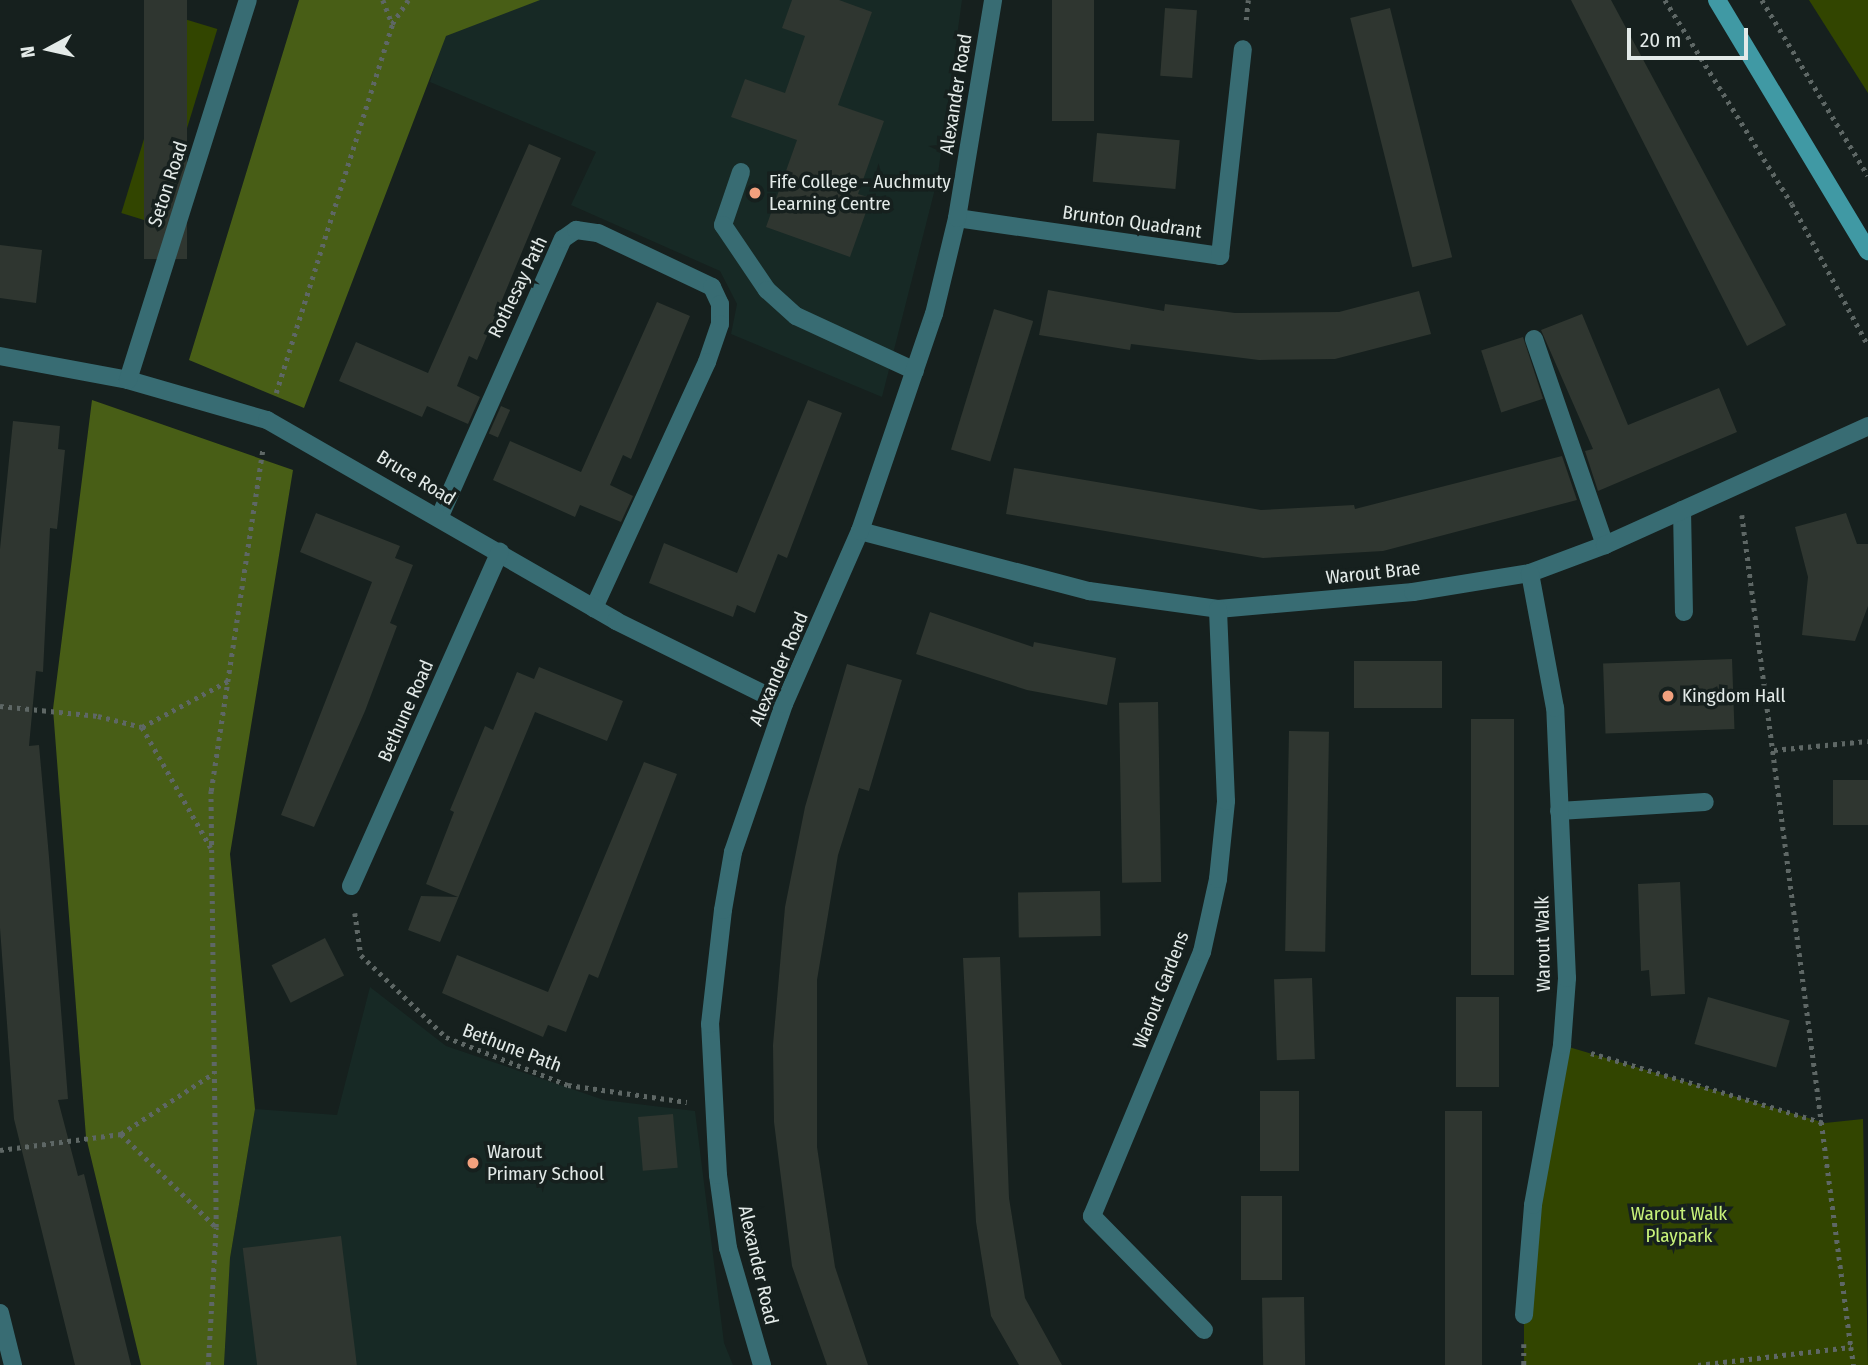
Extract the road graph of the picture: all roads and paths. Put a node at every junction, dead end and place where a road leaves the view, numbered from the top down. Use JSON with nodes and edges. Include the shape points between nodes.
{"nodes":[{"id":1,"x":248,"y":0,"type":"edge"},
{"id":2,"x":383,"y":0,"type":"edge"},
{"id":3,"x":408,"y":0,"type":"edge"},
{"id":4,"x":993,"y":0,"type":"edge"},
{"id":5,"x":1665,"y":0,"type":"edge"},
{"id":6,"x":1717,"y":0,"type":"edge"},
{"id":7,"x":1762,"y":0,"type":"edge"},
{"id":8,"x":392,"y":24,"type":"junction"},
{"id":9,"x":1243,"y":49,"type":"dead end"},
{"id":10,"x":741,"y":172,"type":"dead end"},
{"id":11,"x":1868,"y":176,"type":"edge"},
{"id":12,"x":957,"y":218,"type":"junction"},
{"id":13,"x":1868,"y":251,"type":"edge"},
{"id":14,"x":1534,"y":339,"type":"dead end"},
{"id":15,"x":1868,"y":345,"type":"edge"},
{"id":16,"x":0,"y":356,"type":"edge"},
{"id":17,"x":915,"y":371,"type":"junction"},
{"id":18,"x":128,"y":380,"type":"junction"},
{"id":19,"x":267,"y":420,"type":"junction"},
{"id":20,"x":1868,"y":426,"type":"edge"},
{"id":21,"x":1738,"y":484,"type":"junction"},
{"id":22,"x":1682,"y":510,"type":"junction"},
{"id":23,"x":440,"y":516,"type":"junction"},
{"id":24,"x":860,"y":531,"type":"junction"},
{"id":25,"x":1605,"y":545,"type":"junction"},
{"id":26,"x":499,"y":552,"type":"junction"},
{"id":27,"x":1530,"y":573,"type":"junction"},
{"id":28,"x":594,"y":608,"type":"junction"},
{"id":29,"x":1218,"y":609,"type":"junction"},
{"id":30,"x":1684,"y":612,"type":"dead end"},
{"id":31,"x":228,"y":681,"type":"junction"},
{"id":32,"x":784,"y":704,"type":"junction"},
{"id":33,"x":0,"y":706,"type":"edge"},
{"id":34,"x":142,"y":727,"type":"junction"},
{"id":35,"x":1868,"y":741,"type":"edge"},
{"id":36,"x":1774,"y":750,"type":"junction"},
{"id":37,"x":1705,"y":802,"type":"dead end"},
{"id":38,"x":1559,"y":811,"type":"junction"},
{"id":39,"x":212,"y":850,"type":"junction"},
{"id":40,"x":351,"y":886,"type":"joint"},
{"id":41,"x":1562,"y":1045,"type":"junction"},
{"id":42,"x":214,"y":1073,"type":"junction"},
{"id":43,"x":712,"y":1105,"type":"junction"},
{"id":44,"x":1825,"y":1123,"type":"junction"},
{"id":45,"x":121,"y":1134,"type":"junction"},
{"id":46,"x":0,"y":1150,"type":"edge"},
{"id":47,"x":216,"y":1227,"type":"junction"},
{"id":48,"x":0,"y":1313,"type":"edge"},
{"id":49,"x":1524,"y":1315,"type":"dead end"},
{"id":50,"x":1204,"y":1329,"type":"dead end"},
{"id":51,"x":1851,"y":1347,"type":"junction"},
{"id":52,"x":13,"y":1365,"type":"edge"},
{"id":53,"x":208,"y":1365,"type":"edge"},
{"id":54,"x":762,"y":1365,"type":"edge"},
{"id":55,"x":1698,"y":1365,"type":"edge"},
{"id":56,"x":1854,"y":1365,"type":"edge"}],
"edges":[{"from":1,"to":18,"type":"street","name":"Seton Road"},
{"from":2,"to":8,"type":"path"},
{"from":3,"to":8,"type":"path"},
{"from":4,"to":12,"type":"street","name":"Alexander Road"},
{"from":5,"to":15,"type":"path","via":[[1792,204]]},
{"from":6,"to":13,"type":"street"},
{"from":7,"to":11,"type":"path"},
{"from":8,"to":19,"type":"path"},
{"from":9,"to":12,"type":"street","name":"Brunton Quadrant","via":[[1220,256]]},
{"from":10,"to":17,"type":"street","via":[[723,225],[767,289],[796,316]]},
{"from":12,"to":17,"type":"street","name":"Alexander Road"},
{"from":14,"to":25,"type":"street"},
{"from":16,"to":18,"type":"street","name":"Bruce Road"},
{"from":17,"to":24,"type":"street","name":"Alexander Road"},
{"from":18,"to":19,"type":"street","name":"Bruce Road"},
{"from":19,"to":23,"type":"street","name":"Bruce Road"},
{"from":19,"to":31,"type":"path"},
{"from":20,"to":21,"type":"street","name":"Warout Brae"},
{"from":21,"to":22,"type":"street","name":"Warout Brae"},
{"from":21,"to":36,"type":"path"},
{"from":22,"to":25,"type":"street","name":"Warout Brae"},
{"from":22,"to":30,"type":"street"},
{"from":23,"to":26,"type":"street","name":"Bruce Road"},
{"from":23,"to":28,"type":"street","name":"Rothesay Path","via":[[563,239],[576,230],[598,233],[712,288],[720,304],[720,324],[707,362]]},
{"from":24,"to":29,"type":"street","name":"Warout Brae","via":[[1089,592]]},
{"from":24,"to":32,"type":"street","name":"Alexander Road"},
{"from":25,"to":27,"type":"street","name":"Warout Brae"},
{"from":26,"to":28,"type":"street","name":"Bruce Road"},
{"from":26,"to":40,"type":"street","name":"Bethune Road"},
{"from":27,"to":29,"type":"street","name":"Warout Brae","via":[[1412,592]]},
{"from":27,"to":38,"type":"street","name":"Warout Walk","via":[[1555,708]]},
{"from":28,"to":32,"type":"street","name":"Bruce Road"},
{"from":29,"to":50,"type":"street","name":"Warout Gardens","via":[[1226,801],[1218,879],[1202,952],[1092,1216]]},
{"from":31,"to":34,"type":"path"},
{"from":31,"to":39,"type":"path","via":[[211,791]]},
{"from":32,"to":43,"type":"street","name":"Alexander Road","via":[[733,852],[713,982]]},
{"from":33,"to":34,"type":"path","via":[[33,707]]},
{"from":34,"to":39,"type":"path"},
{"from":35,"to":36,"type":"path"},
{"from":36,"to":44,"type":"path"},
{"from":37,"to":38,"type":"street"},
{"from":38,"to":41,"type":"street","name":"Warout Walk","via":[[1567,978]]},
{"from":39,"to":42,"type":"path"},
{"from":40,"to":43,"type":"path","name":"Bethune Path","via":[[361,954],[446,1037],[568,1085]]},
{"from":41,"to":44,"type":"path"},
{"from":41,"to":49,"type":"street","name":"Warout Walk","via":[[1533,1205]]},
{"from":42,"to":45,"type":"path"},
{"from":42,"to":47,"type":"path"},
{"from":43,"to":54,"type":"street","name":"Alexander Road","via":[[728,1248]]},
{"from":44,"to":51,"type":"path"},
{"from":45,"to":46,"type":"path"},
{"from":45,"to":47,"type":"path"},
{"from":47,"to":53,"type":"path"},
{"from":48,"to":52,"type":"street"},
{"from":51,"to":55,"type":"path"},
{"from":51,"to":56,"type":"path"}]}
